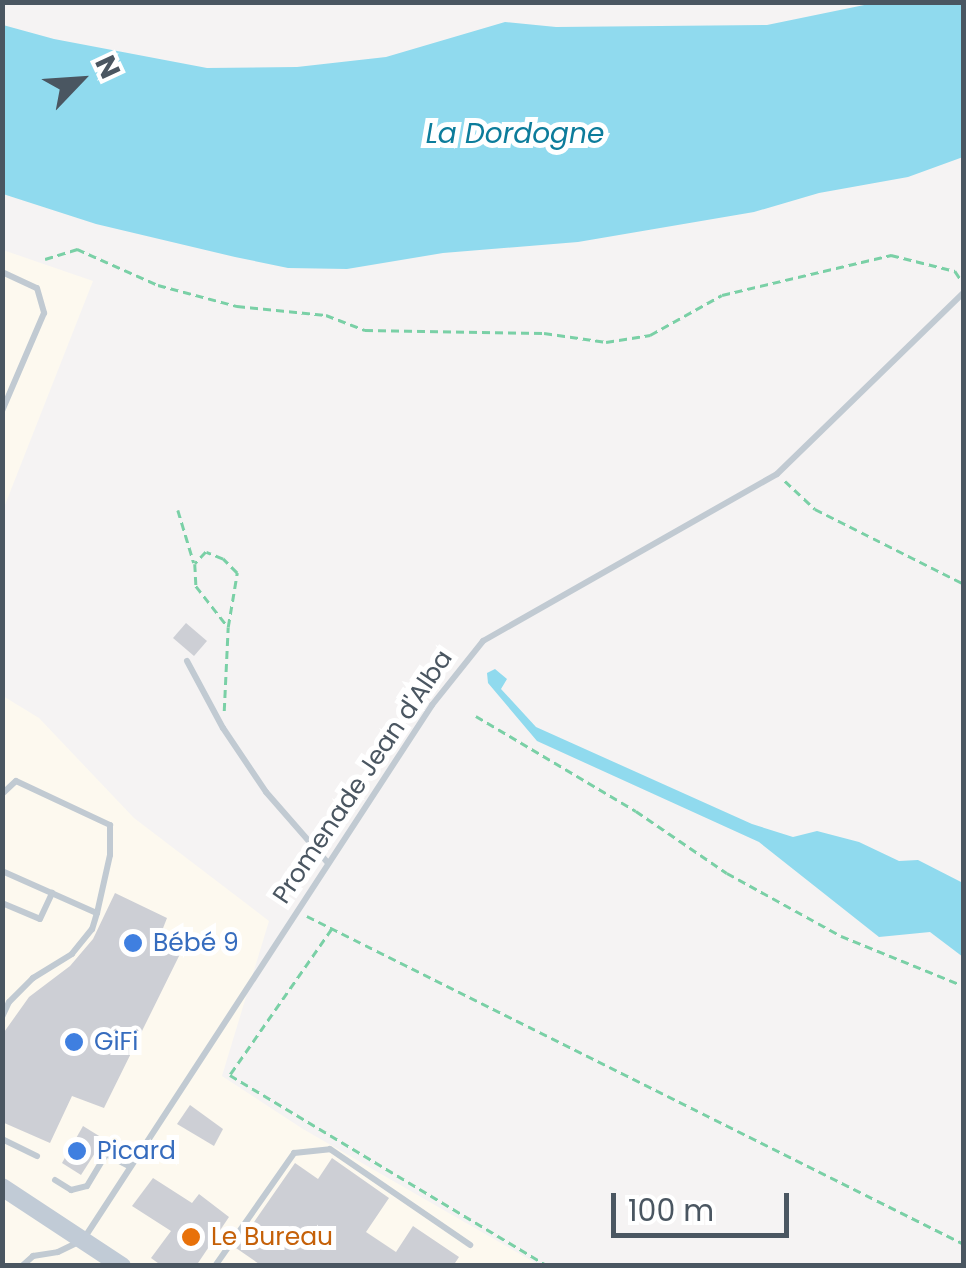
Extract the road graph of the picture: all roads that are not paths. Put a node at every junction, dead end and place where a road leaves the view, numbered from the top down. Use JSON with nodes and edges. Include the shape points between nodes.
{"nodes":[{"id":1,"x":2,"y":272,"type":"edge"},
{"id":2,"x":964,"y":292,"type":"edge"},
{"id":3,"x":2,"y":411,"type":"edge"},
{"id":4,"x":187,"y":661,"type":"dead end"},
{"id":5,"x":2,"y":794,"type":"edge"},
{"id":6,"x":328,"y":863,"type":"junction"},
{"id":7,"x":2,"y":871,"type":"edge"},
{"id":8,"x":52,"y":893,"type":"junction"},
{"id":9,"x":2,"y":904,"type":"edge"},
{"id":10,"x":97,"y":913,"type":"junction"},
{"id":11,"x":2,"y":1017,"type":"edge"},
{"id":12,"x":2,"y":1139,"type":"edge"},
{"id":13,"x":37,"y":1156,"type":"dead end"},
{"id":14,"x":130,"y":1167,"type":"junction"},
{"id":15,"x":56,"y":1180,"type":"dead end"},
{"id":16,"x":2,"y":1187,"type":"edge"},
{"id":17,"x":82,"y":1240,"type":"junction"},
{"id":18,"x":470,"y":1245,"type":"dead end"},
{"id":19,"x":216,"y":1262,"type":"edge"},
{"id":20,"x":22,"y":1266,"type":"edge"},
{"id":21,"x":122,"y":1266,"type":"edge"},
{"id":22,"x":229,"y":1266,"type":"edge"}],
"edges":[{"from":1,"to":3,"type":"lane","via":[[36,288],[44,313]]},
{"from":2,"to":6,"type":"lane","name":"Promenade Jean d'Alba","via":[[777,474],[483,641],[432,705]]},
{"from":4,"to":6,"type":"lane","via":[[266,792]]},
{"from":5,"to":10,"type":"lane","via":[[16,781],[30,785],[110,825]]},
{"from":6,"to":14,"type":"lane","name":"Promenade Jean d'Alba"},
{"from":7,"to":8,"type":"lane"},
{"from":8,"to":9,"type":"lane","via":[[40,919]]},
{"from":8,"to":10,"type":"lane"},
{"from":10,"to":11,"type":"lane","via":[[72,954],[32,978]]},
{"from":12,"to":13,"type":"lane"},
{"from":14,"to":15,"type":"lane","via":[[106,1154],[87,1186],[71,1190]]},
{"from":14,"to":17,"type":"lane","name":"Promenade Jean d'Alba"},
{"from":16,"to":17,"type":"main road"},
{"from":17,"to":20,"type":"lane"},
{"from":17,"to":21,"type":"main road"},
{"from":18,"to":19,"type":"lane","via":[[330,1149],[294,1153]]},
{"from":19,"to":22,"type":"lane"}]}
